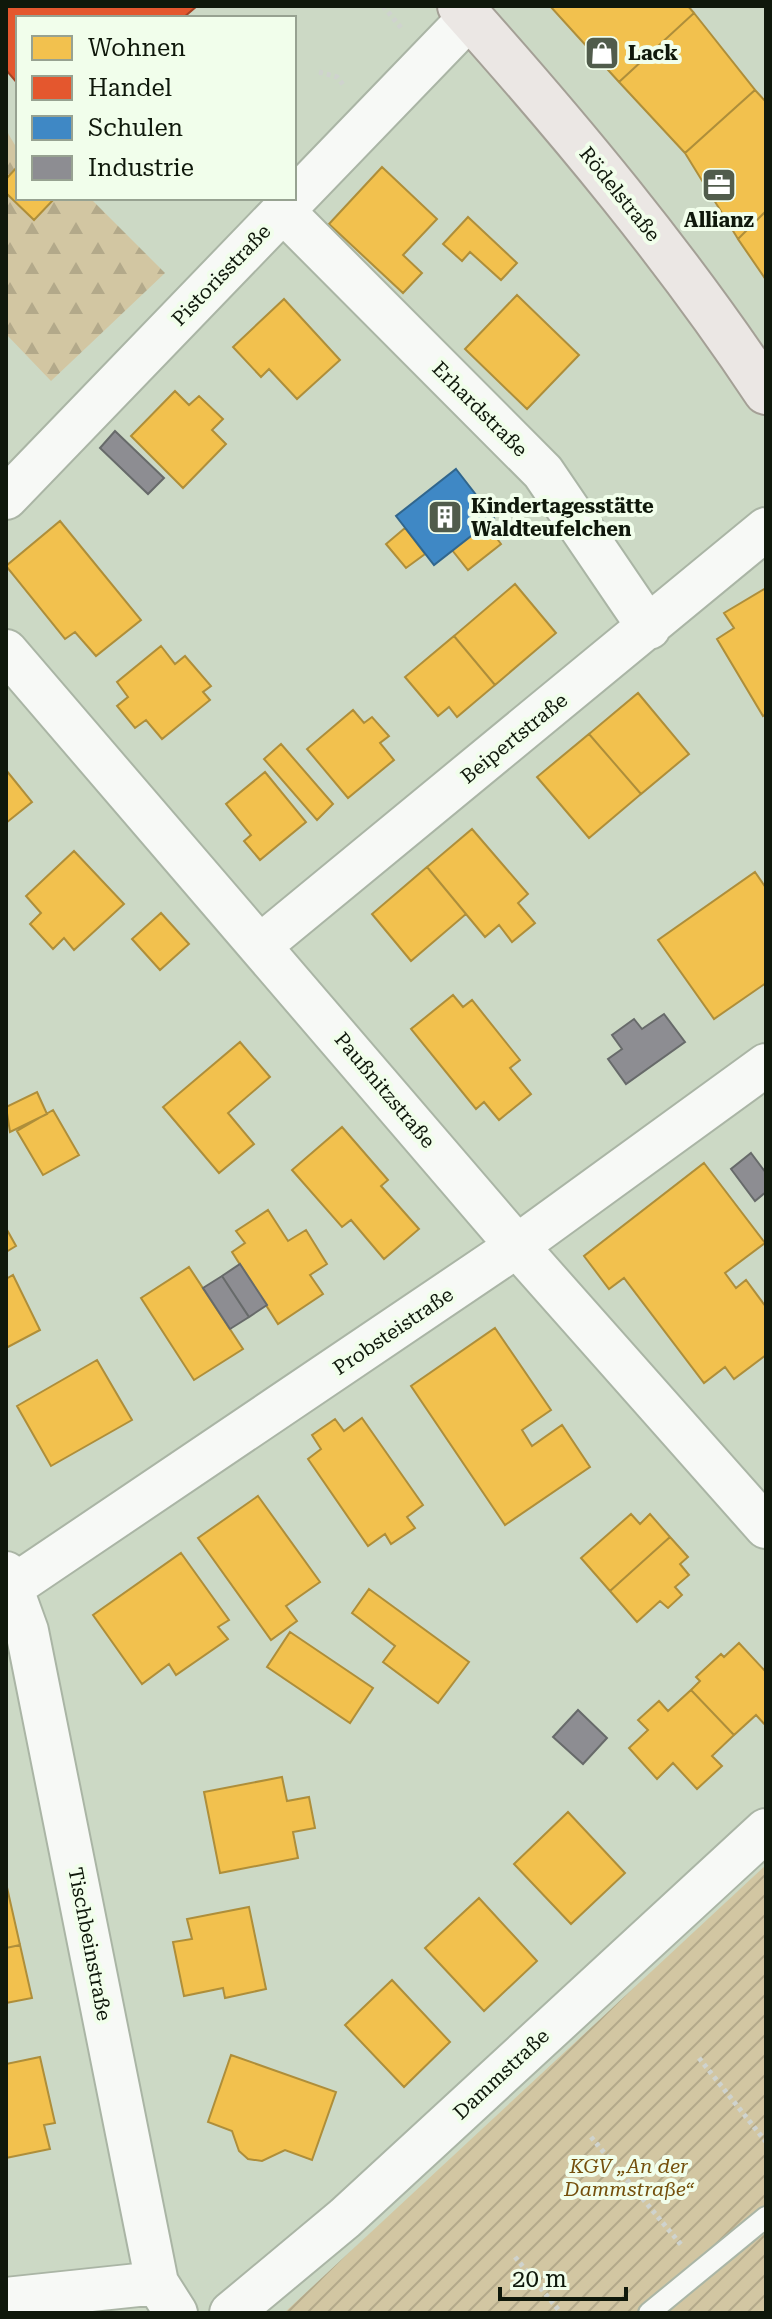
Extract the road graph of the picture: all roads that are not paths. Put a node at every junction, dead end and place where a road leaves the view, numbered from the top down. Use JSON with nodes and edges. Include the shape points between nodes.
{"nodes":[{"id":1,"x":465,"y":12,"type":"edge"},
{"id":2,"x":296,"y":197,"type":"edge"},
{"id":3,"x":293,"y":200,"type":"edge"},
{"id":4,"x":283,"y":211,"type":"junction"},
{"id":5,"x":766,"y":392,"type":"edge"},
{"id":6,"x":6,"y":498,"type":"edge"},
{"id":7,"x":766,"y":529,"type":"edge"},
{"id":8,"x":649,"y":628,"type":"junction"},
{"id":9,"x":6,"y":651,"type":"edge"},
{"id":10,"x":261,"y":945,"type":"junction"},
{"id":11,"x":766,"y":1065,"type":"edge"},
{"id":12,"x":517,"y":1246,"type":"junction"},
{"id":13,"x":766,"y":1527,"type":"edge"},
{"id":14,"x":9,"y":1580,"type":"edge"},
{"id":15,"x":766,"y":1830,"type":"edge"},
{"id":16,"x":766,"y":2217,"type":"edge"},
{"id":17,"x":167,"y":2298,"type":"edge"},
{"id":18,"x":6,"y":2299,"type":"edge"},
{"id":19,"x":231,"y":2313,"type":"edge"},
{"id":20,"x":649,"y":2313,"type":"edge"}],
"edges":[{"from":1,"to":2,"type":"street","name":"Pistorisstraße"},
{"from":1,"to":5,"type":"main road","name":"Rödelstraße","via":[[662,246]]},
{"from":3,"to":4,"type":"street","name":"Pistorisstraße"},
{"from":4,"to":6,"type":"street","name":"Pistorisstraße"},
{"from":4,"to":8,"type":"street","name":"Erhardstraße","via":[[543,472]]},
{"from":7,"to":8,"type":"street","name":"Beipertstraße"},
{"from":8,"to":10,"type":"street","name":"Beipertstraße"},
{"from":9,"to":10,"type":"street","name":"Paußnitzstraße"},
{"from":10,"to":12,"type":"street","name":"Paußnitzstraße"},
{"from":11,"to":12,"type":"street","name":"Probsteistraße"},
{"from":12,"to":13,"type":"street","name":"Paußnitzstraße"},
{"from":12,"to":14,"type":"street","name":"Probsteistraße"},
{"from":14,"to":17,"type":"street","name":"Tischbeinstraße","via":[[27,1631]]},
{"from":15,"to":19,"type":"street","name":"Dammstraße","via":[[345,2218]]},
{"from":16,"to":20,"type":"lane"},
{"from":17,"to":18,"type":"street"}]}
